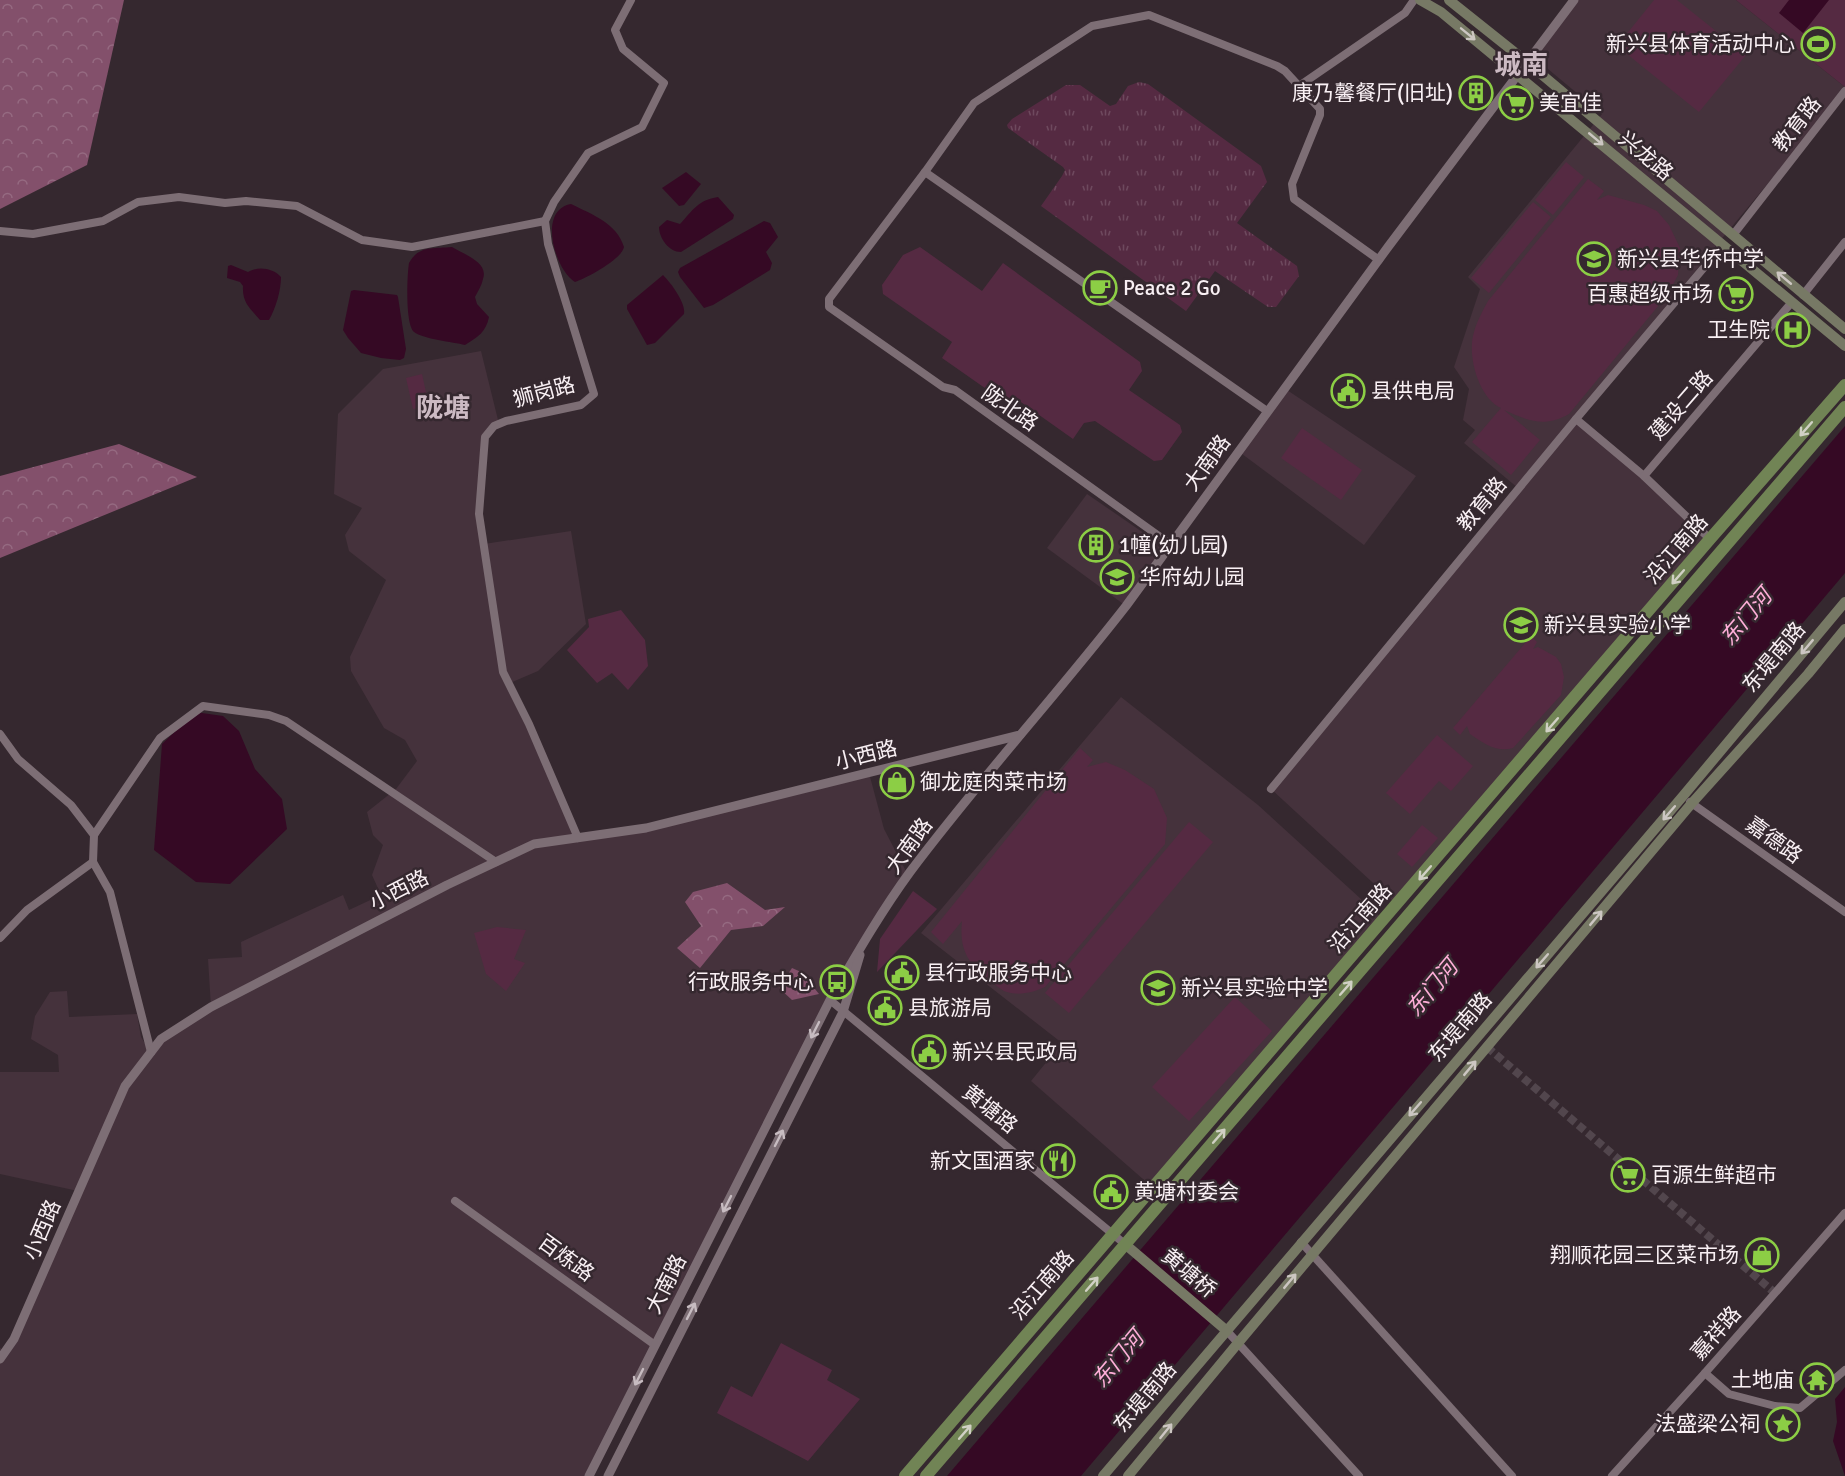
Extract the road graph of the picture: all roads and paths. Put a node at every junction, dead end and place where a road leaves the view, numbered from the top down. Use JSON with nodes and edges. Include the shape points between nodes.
{"nodes":[{"id":1,"x":631,"y":0,"type":"edge"},
{"id":2,"x":1414,"y":0,"type":"edge"},
{"id":3,"x":1420,"y":0,"type":"edge"},
{"id":4,"x":1449,"y":0,"type":"edge"},
{"id":5,"x":1574,"y":0,"type":"edge"},
{"id":6,"x":1528,"y":63,"type":"junction"},
{"id":7,"x":1518,"y":75,"type":"junction"},
{"id":8,"x":1299,"y":86,"type":"junction"},
{"id":9,"x":1845,"y":91,"type":"edge"},
{"id":10,"x":925,"y":172,"type":"junction"},
{"id":11,"x":545,"y":221,"type":"junction"},
{"id":12,"x":0,"y":231,"type":"edge"},
{"id":13,"x":1733,"y":235,"type":"junction"},
{"id":14,"x":1845,"y":242,"type":"edge"},
{"id":15,"x":1723,"y":245,"type":"junction"},
{"id":16,"x":1378,"y":260,"type":"junction"},
{"id":17,"x":1803,"y":295,"type":"junction"},
{"id":18,"x":1792,"y":303,"type":"junction"},
{"id":19,"x":1845,"y":330,"type":"edge"},
{"id":20,"x":1845,"y":346,"type":"edge"},
{"id":21,"x":1845,"y":385,"type":"edge"},
{"id":22,"x":1845,"y":407,"type":"edge"},
{"id":23,"x":1268,"y":411,"type":"junction"},
{"id":24,"x":1576,"y":419,"type":"junction"},
{"id":25,"x":1644,"y":476,"type":"junction"},
{"id":26,"x":1710,"y":539,"type":"junction"},
{"id":27,"x":1170,"y":544,"type":"junction"},
{"id":28,"x":1845,"y":602,"type":"edge"},
{"id":29,"x":1845,"y":629,"type":"edge"},
{"id":30,"x":0,"y":734,"type":"edge"},
{"id":31,"x":1020,"y":735,"type":"junction"},
{"id":32,"x":1271,"y":789,"type":"dead end"},
{"id":33,"x":1683,"y":796,"type":"junction"},
{"id":34,"x":1692,"y":803,"type":"junction"},
{"id":35,"x":94,"y":835,"type":"junction"},
{"id":36,"x":578,"y":838,"type":"junction"},
{"id":37,"x":93,"y":862,"type":"junction"},
{"id":38,"x":496,"y":862,"type":"junction"},
{"id":39,"x":1845,"y":912,"type":"edge"},
{"id":40,"x":0,"y":938,"type":"edge"},
{"id":41,"x":864,"y":942,"type":"junction"},
{"id":42,"x":830,"y":1000,"type":"junction"},
{"id":43,"x":843,"y":1012,"type":"junction"},
{"id":44,"x":151,"y":1052,"type":"junction"},
{"id":45,"x":455,"y":1201,"type":"dead end"},
{"id":46,"x":1845,"y":1212,"type":"edge"},
{"id":47,"x":1112,"y":1233,"type":"junction"},
{"id":48,"x":1301,"y":1242,"type":"junction"},
{"id":49,"x":1126,"y":1245,"type":"junction"},
{"id":50,"x":1313,"y":1255,"type":"junction"},
{"id":51,"x":1227,"y":1331,"type":"junction"},
{"id":52,"x":1238,"y":1343,"type":"junction"},
{"id":53,"x":655,"y":1345,"type":"junction"},
{"id":54,"x":0,"y":1359,"type":"edge"},
{"id":55,"x":1845,"y":1370,"type":"edge"},
{"id":56,"x":1705,"y":1373,"type":"junction"},
{"id":57,"x":588,"y":1476,"type":"edge"},
{"id":58,"x":608,"y":1476,"type":"edge"},
{"id":59,"x":905,"y":1476,"type":"edge"},
{"id":60,"x":926,"y":1476,"type":"edge"},
{"id":61,"x":1103,"y":1476,"type":"edge"},
{"id":62,"x":1128,"y":1476,"type":"edge"},
{"id":63,"x":1359,"y":1476,"type":"edge"},
{"id":64,"x":1512,"y":1476,"type":"edge"},
{"id":65,"x":1612,"y":1476,"type":"edge"}],
"edges":[{"from":1,"to":11,"type":"street","via":[[615,30],[622,49],[664,83],[642,127],[588,153]]},
{"from":2,"to":8,"type":"street","via":[[1405,13]]},
{"from":3,"to":7,"type":"main road","name":"兴龙路","one_way":true,"via":[[1442,12]]},
{"from":4,"to":6,"type":"main road","name":"兴龙路"},
{"from":5,"to":6,"type":"street","name":"大南路"},
{"from":6,"to":7,"type":"street","name":"大南路"},
{"from":6,"to":13,"type":"main road","name":"兴龙路"},
{"from":7,"to":15,"type":"main road","name":"兴龙路","one_way":true},
{"from":7,"to":16,"type":"street","name":"大南路"},
{"from":8,"to":10,"type":"street","via":[[1277,66],[1149,15],[1092,26],[974,103]]},
{"from":8,"to":16,"type":"street","via":[[1320,109],[1320,115],[1292,184],[1294,199]]},
{"from":9,"to":13,"type":"street","name":"教育路"},
{"from":10,"to":23,"type":"street"},
{"from":10,"to":27,"type":"street","name":"陇北路","via":[[828,303],[829,307],[943,387],[955,390]]},
{"from":11,"to":12,"type":"street","via":[[412,247],[362,240],[297,206],[180,196],[138,202],[103,221],[33,234]]},
{"from":11,"to":36,"type":"street","name":"狮岗路","via":[[548,244],[594,394],[581,405],[494,426],[485,436],[478,514],[503,672],[530,724]]},
{"from":17,"to":13,"type":"main road","name":"兴龙路","one_way":true},
{"from":14,"to":17,"type":"street"},
{"from":15,"to":18,"type":"main road","name":"兴龙路"},
{"from":15,"to":24,"type":"street","name":"教育路"},
{"from":16,"to":23,"type":"street","name":"大南路"},
{"from":17,"to":19,"type":"main road","name":"兴龙路"},
{"from":18,"to":20,"type":"main road","name":"兴龙路"},
{"from":18,"to":25,"type":"street","name":"建设二路"},
{"from":21,"to":26,"type":"main road","name":"沿江南路","one_way":true},
{"from":49,"to":22,"type":"main road","name":"沿江南路","one_way":true},
{"from":23,"to":27,"type":"street","name":"大南路"},
{"from":24,"to":25,"type":"street"},
{"from":24,"to":32,"type":"street","name":"教育路"},
{"from":25,"to":26,"type":"street"},
{"from":26,"to":47,"type":"main road","name":"沿江南路","one_way":true},
{"from":27,"to":31,"type":"street","name":"大南路","via":[[1085,658]]},
{"from":28,"to":33,"type":"main road","name":"东堤南路","one_way":true},
{"from":29,"to":34,"type":"main road","name":"东堤南路"},
{"from":30,"to":35,"type":"street","via":[[18,759],[71,805]]},
{"from":31,"to":36,"type":"street","name":"小西路","via":[[646,828]]},
{"from":31,"to":41,"type":"street","name":"大南路","via":[[908,875]]},
{"from":33,"to":34,"type":"street","name":"嘉德路"},
{"from":33,"to":48,"type":"main road","name":"东堤南路","one_way":true},
{"from":34,"to":39,"type":"street","name":"嘉德路"},
{"from":50,"to":34,"type":"main road","name":"东堤南路","one_way":true},
{"from":35,"to":37,"type":"street"},
{"from":35,"to":38,"type":"street","via":[[160,738],[203,706],[286,721]]},
{"from":36,"to":38,"type":"street","name":"小西路","via":[[534,844]]},
{"from":37,"to":40,"type":"street","via":[[27,910]]},
{"from":37,"to":44,"type":"street","via":[[110,892]]},
{"from":38,"to":44,"type":"street","name":"小西路","via":[[211,1007],[161,1039]]},
{"from":41,"to":42,"type":"street","name":"大南路"},
{"from":41,"to":43,"type":"street","name":"大南路"},
{"from":42,"to":43,"type":"street","name":"黄塘路"},
{"from":42,"to":53,"type":"street","name":"大南路","one_way":true},
{"from":43,"to":47,"type":"street","name":"黄塘路"},
{"from":58,"to":43,"type":"street","name":"大南路","one_way":true},
{"from":44,"to":54,"type":"street","name":"小西路","via":[[125,1086],[14,1339]]},
{"from":45,"to":53,"type":"street","name":"百炼路"},
{"from":46,"to":56,"type":"street","name":"嘉祥路"},
{"from":47,"to":49,"type":"street","name":"黄塘路"},
{"from":47,"to":59,"type":"main road","name":"沿江南路"},
{"from":48,"to":50,"type":"street"},
{"from":48,"to":51,"type":"main road","name":"东堤南路"},
{"from":49,"to":51,"type":"main road","name":"黄塘桥"},
{"from":60,"to":49,"type":"main road","name":"沿江南路","one_way":true},
{"from":52,"to":50,"type":"main road","name":"东堤南路","one_way":true},
{"from":50,"to":64,"type":"street"},
{"from":51,"to":52,"type":"street"},
{"from":51,"to":61,"type":"main road","name":"东堤南路"},
{"from":62,"to":52,"type":"main road","name":"东堤南路","one_way":true},
{"from":52,"to":63,"type":"street"},
{"from":53,"to":57,"type":"street","name":"大南路","one_way":true},
{"from":55,"to":56,"type":"street","via":[[1800,1408],[1774,1406],[1729,1394]]},
{"from":56,"to":65,"type":"street","name":"嘉祥路"}]}
